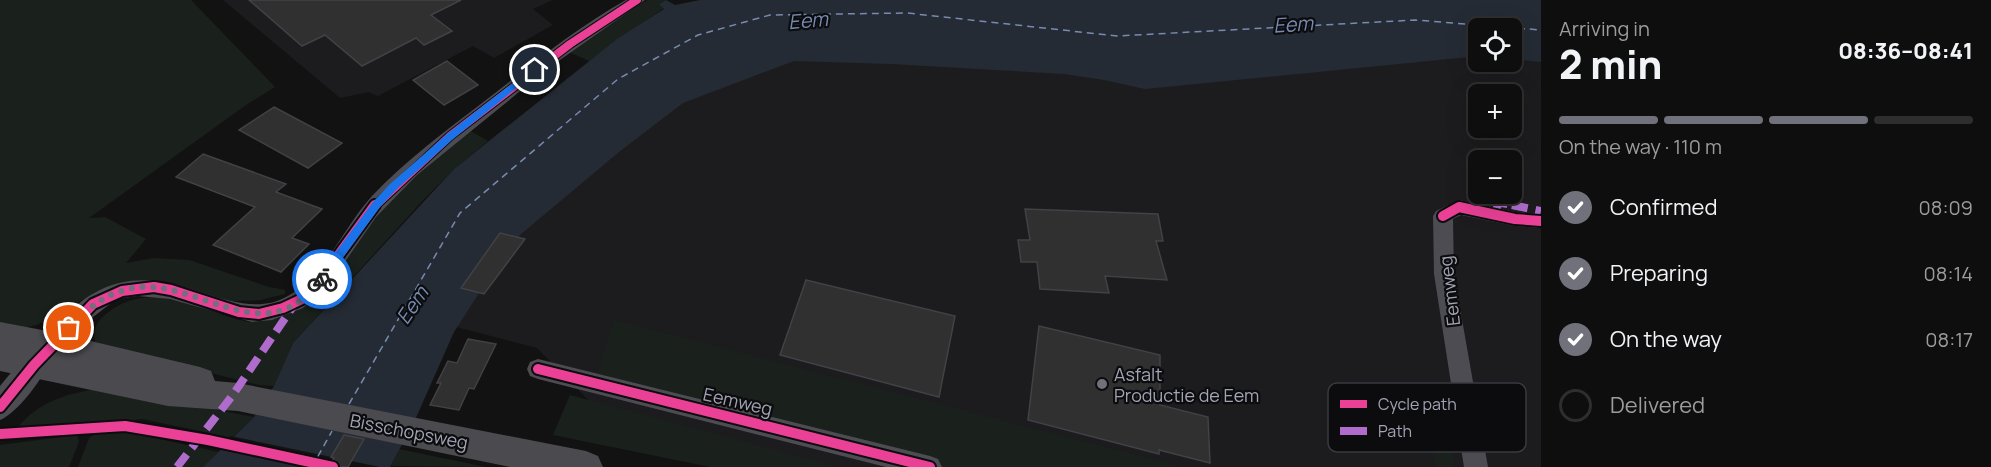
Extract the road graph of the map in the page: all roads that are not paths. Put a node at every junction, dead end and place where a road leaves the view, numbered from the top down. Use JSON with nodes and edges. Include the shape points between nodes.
{"nodes":[{"id":1,"x":637,"y":0,"type":"edge"},
{"id":2,"x":1541,"y":221,"type":"edge"},
{"id":3,"x":0,"y":335,"type":"edge"},
{"id":4,"x":43,"y":355,"type":"junction"},
{"id":5,"x":0,"y":358,"type":"edge"},
{"id":6,"x":538,"y":369,"type":"dead end"},
{"id":7,"x":1462,"y":383,"type":"edge"},
{"id":8,"x":0,"y":407,"type":"edge"},
{"id":9,"x":1474,"y":452,"type":"edge"},
{"id":10,"x":586,"y":467,"type":"edge"},
{"id":11,"x":930,"y":467,"type":"edge"},
{"id":12,"x":1476,"y":467,"type":"edge"}],
"edges":[{"from":1,"to":4,"type":"street","via":[[570,44],[450,136],[376,204],[319,282],[296,303],[258,314],[154,287],[122,291],[93,304]]},
{"from":2,"to":7,"type":"street","name":"Eemweg","via":[[1459,207],[1443,216],[1444,274]]},
{"from":3,"to":4,"type":"main road","name":"Bisschopsweg"},
{"from":4,"to":5,"type":"main road","name":"Bisschopsweg"},
{"from":4,"to":8,"type":"street"},
{"from":4,"to":10,"type":"main road","name":"Bisschopsweg","via":[[168,392],[235,396]]},
{"from":6,"to":11,"type":"street","name":"Eemweg"},
{"from":9,"to":12,"type":"street","name":"Eemweg"}]}
